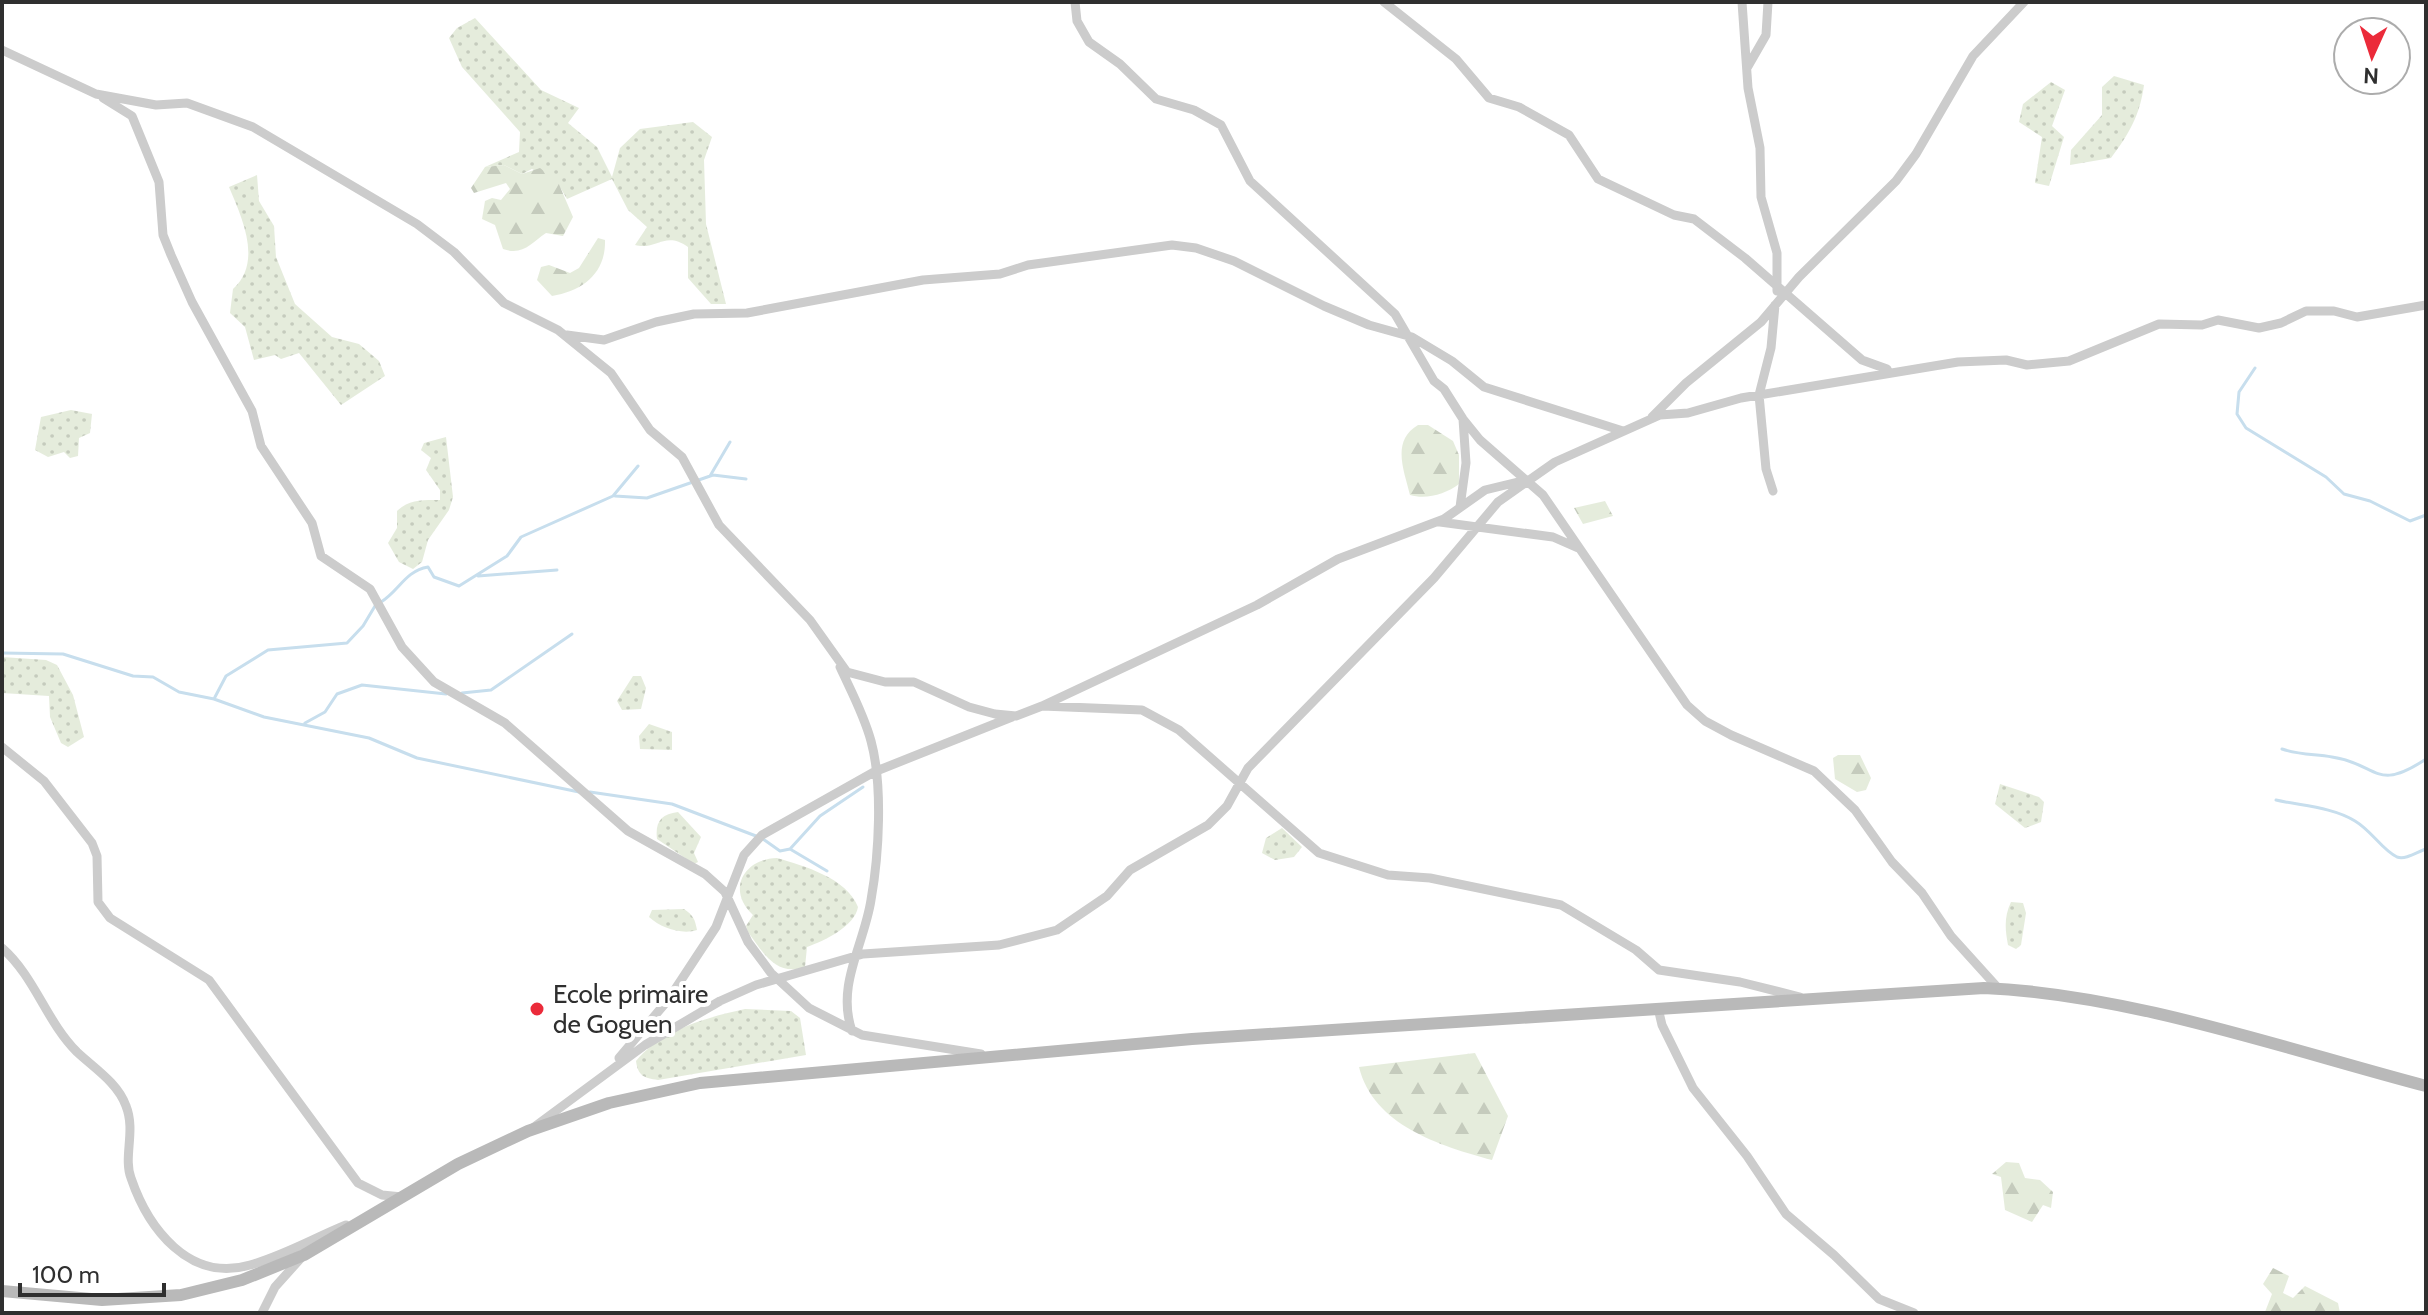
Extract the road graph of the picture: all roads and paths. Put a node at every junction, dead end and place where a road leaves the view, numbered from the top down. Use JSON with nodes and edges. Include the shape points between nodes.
{"nodes":[{"id":1,"x":1075,"y":2,"type":"edge"},
{"id":2,"x":1384,"y":2,"type":"edge"},
{"id":3,"x":1742,"y":2,"type":"edge"},
{"id":4,"x":1768,"y":2,"type":"edge"},
{"id":5,"x":2024,"y":2,"type":"edge"},
{"id":6,"x":2,"y":50,"type":"edge"},
{"id":7,"x":1746,"y":71,"type":"junction"},
{"id":8,"x":96,"y":94,"type":"junction"},
{"id":9,"x":1781,"y":291,"type":"junction"},
{"id":10,"x":2426,"y":305,"type":"edge"},
{"id":11,"x":1774,"y":307,"type":"junction"},
{"id":12,"x":563,"y":334,"type":"junction"},
{"id":13,"x":1412,"y":337,"type":"junction"},
{"id":14,"x":1895,"y":371,"type":"junction"},
{"id":15,"x":1759,"y":395,"type":"junction"},
{"id":16,"x":1463,"y":419,"type":"junction"},
{"id":17,"x":1649,"y":420,"type":"junction"},
{"id":18,"x":1623,"y":431,"type":"junction"},
{"id":19,"x":1527,"y":479,"type":"junction"},
{"id":20,"x":1773,"y":491,"type":"dead end"},
{"id":21,"x":1460,"y":507,"type":"junction"},
{"id":22,"x":1437,"y":522,"type":"junction"},
{"id":23,"x":1480,"y":526,"type":"junction"},
{"id":24,"x":1582,"y":551,"type":"junction"},
{"id":25,"x":836,"y":661,"type":"junction"},
{"id":26,"x":1042,"y":706,"type":"junction"},
{"id":27,"x":1016,"y":716,"type":"junction"},
{"id":28,"x":2,"y":747,"type":"edge"},
{"id":29,"x":874,"y":772,"type":"junction"},
{"id":30,"x":1240,"y":783,"type":"junction"},
{"id":31,"x":728,"y":897,"type":"junction"},
{"id":32,"x":2,"y":948,"type":"edge"},
{"id":33,"x":856,"y":956,"type":"junction"},
{"id":34,"x":776,"y":978,"type":"junction"},
{"id":35,"x":1998,"y":988,"type":"junction"},
{"id":36,"x":1806,"y":999,"type":"junction"},
{"id":37,"x":1658,"y":1008,"type":"junction"},
{"id":38,"x":852,"y":1031,"type":"junction"},
{"id":39,"x":996,"y":1057,"type":"junction"},
{"id":40,"x":604,"y":1074,"type":"junction"},
{"id":41,"x":2426,"y":1086,"type":"edge"},
{"id":42,"x":528,"y":1131,"type":"junction"},
{"id":43,"x":402,"y":1197,"type":"junction"},
{"id":44,"x":371,"y":1216,"type":"junction"},
{"id":45,"x":304,"y":1255,"type":"junction"},
{"id":46,"x":234,"y":1269,"type":"junction"},
{"id":47,"x":261,"y":1272,"type":"junction"},
{"id":48,"x":2,"y":1291,"type":"edge"},
{"id":49,"x":262,"y":1313,"type":"edge"},
{"id":50,"x":1914,"y":1313,"type":"edge"}],
"edges":[{"from":1,"to":13,"type":"street","via":[[1077,21],[1089,42],[1156,99],[1221,125],[1250,181],[1379,296]]},
{"from":2,"to":9,"type":"street","via":[[1456,59],[1489,98],[1519,107],[1569,135],[1598,179],[1694,219]]},
{"from":3,"to":7,"type":"street"},
{"from":4,"to":7,"type":"street","via":[[1766,35]]},
{"from":5,"to":9,"type":"street","via":[[1973,56],[1896,181]]},
{"from":6,"to":8,"type":"street"},
{"from":7,"to":9,"type":"street","via":[[1760,148],[1761,197]]},
{"from":8,"to":12,"type":"street","via":[[156,105],[187,103],[253,127],[417,224],[454,252],[504,303]]},
{"from":8,"to":31,"type":"street","via":[[132,116],[159,182],[163,235],[184,284],[252,411],[261,446],[312,523],[321,556],[370,589],[402,647],[434,682],[505,723],[628,831],[705,874]]},
{"from":9,"to":11,"type":"street"},
{"from":9,"to":14,"type":"street","via":[[1862,360]]},
{"from":10,"to":14,"type":"street","via":[[2357,317],[2306,311],[2259,328],[2218,320],[2159,324],[2069,361],[1958,362]]},
{"from":11,"to":15,"type":"street"},
{"from":11,"to":17,"type":"street"},
{"from":12,"to":13,"type":"street","via":[[604,340],[694,314],[747,313],[923,280],[1000,274],[1028,265],[1172,245],[1234,261],[1324,306]]},
{"from":12,"to":25,"type":"street","via":[[611,373],[650,430],[682,457],[719,525],[810,620]]},
{"from":13,"to":16,"type":"street","via":[[1434,381]]},
{"from":13,"to":18,"type":"street","via":[[1484,387]]},
{"from":14,"to":15,"type":"street"},
{"from":15,"to":17,"type":"street"},
{"from":15,"to":20,"type":"street"},
{"from":16,"to":19,"type":"street"},
{"from":16,"to":21,"type":"street","via":[[1466,463]]},
{"from":17,"to":18,"type":"street"},
{"from":18,"to":19,"type":"street"},
{"from":19,"to":21,"type":"street","via":[[1485,490]]},
{"from":19,"to":23,"type":"street","via":[[1498,502]]},
{"from":19,"to":24,"type":"street"},
{"from":21,"to":22,"type":"street"},
{"from":22,"to":23,"type":"street"},
{"from":22,"to":26,"type":"street","via":[[1338,559],[1257,605]]},
{"from":23,"to":24,"type":"street","via":[[1553,537]]},
{"from":23,"to":30,"type":"street","via":[[1248,768]]},
{"from":24,"to":35,"type":"street","via":[[1687,705],[1731,735],[1814,771],[1855,810],[1951,936]]},
{"from":25,"to":27,"type":"street","via":[[864,678],[914,682],[969,707]]},
{"from":25,"to":29,"type":"street","via":[[872,743]]},
{"from":26,"to":27,"type":"street"},
{"from":26,"to":30,"type":"street","via":[[1142,710],[1179,730]]},
{"from":27,"to":29,"type":"street"},
{"from":28,"to":43,"type":"street","via":[[44,781],[92,843],[98,902],[110,918],[209,980],[358,1183],[382,1195]]},
{"from":29,"to":31,"type":"street","via":[[762,835],[744,855]]},
{"from":29,"to":33,"type":"street","via":[[876,862]]},
{"from":30,"to":33,"type":"street","via":[[1208,825],[1130,870],[1107,896],[1057,930],[999,945]]},
{"from":30,"to":36,"type":"street","via":[[1326,856],[1388,875],[1430,878],[1561,905],[1659,970]]},
{"from":31,"to":34,"type":"street","via":[[748,942]]},
{"from":31,"to":40,"type":"street","via":[[716,927],[668,1000]]},
{"from":32,"to":46,"type":"street","via":[[31,981],[75,1050],[121,1096],[132,1139],[130,1176],[169,1246],[206,1265]]},
{"from":33,"to":34,"type":"street"},
{"from":33,"to":38,"type":"street","via":[[844,1009]]},
{"from":34,"to":38,"type":"street","via":[[809,1008]]},
{"from":34,"to":40,"type":"street","via":[[720,1001]]},
{"from":35,"to":36,"type":"street"},
{"from":35,"to":41,"type":"street","via":[[2040,990],[2139,1010]]},
{"from":36,"to":37,"type":"street"},
{"from":37,"to":39,"type":"street"},
{"from":37,"to":50,"type":"street","via":[[1693,1088],[1786,1214],[1879,1299]]},
{"from":38,"to":39,"type":"street"},
{"from":39,"to":42,"type":"street","via":[[700,1083],[609,1103]]},
{"from":40,"to":42,"type":"street"},
{"from":42,"to":43,"type":"street"},
{"from":43,"to":44,"type":"street"},
{"from":44,"to":45,"type":"street"},
{"from":44,"to":46,"type":"street"},
{"from":45,"to":47,"type":"street"},
{"from":45,"to":49,"type":"street","via":[[275,1287]]},
{"from":46,"to":47,"type":"street"},
{"from":47,"to":48,"type":"street","via":[[181,1295],[102,1300]]}]}
